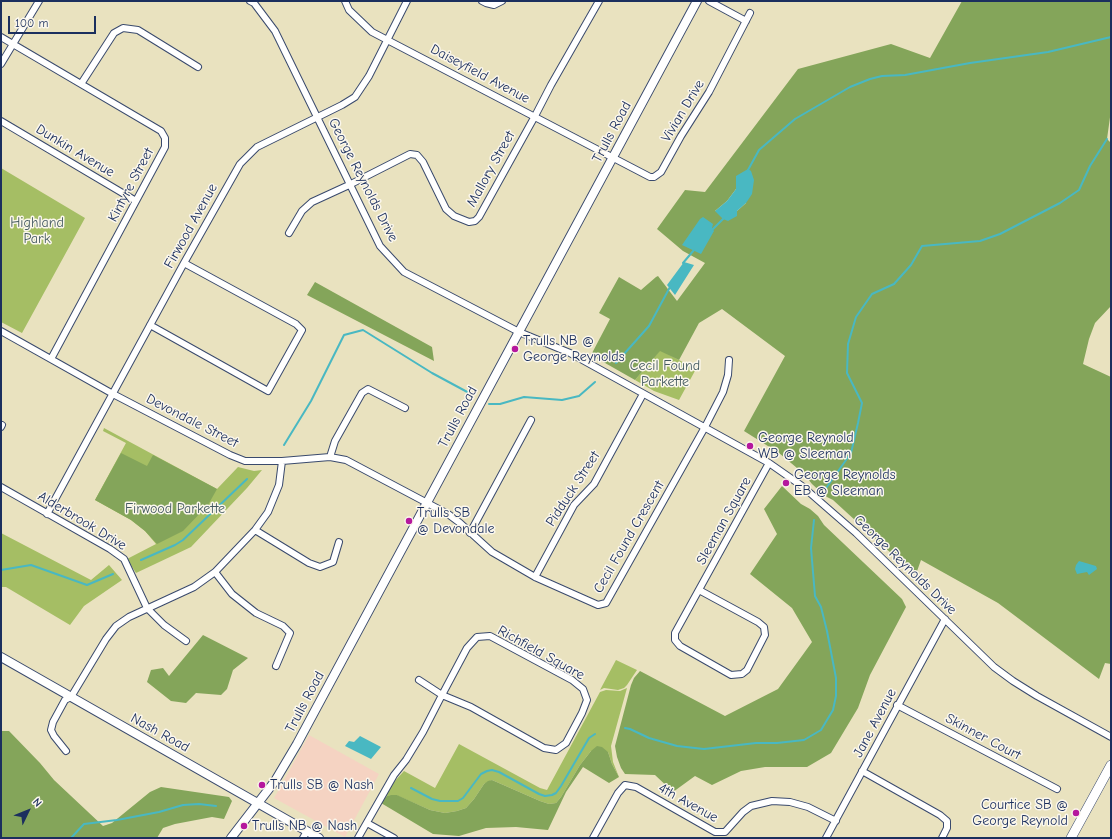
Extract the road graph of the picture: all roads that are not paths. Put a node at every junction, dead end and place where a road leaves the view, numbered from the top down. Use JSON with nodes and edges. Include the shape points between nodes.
{"nodes":[{"id":1,"x":39,"y":1,"type":"edge"},
{"id":2,"x":250,"y":1,"type":"edge"},
{"id":3,"x":345,"y":1,"type":"edge"},
{"id":4,"x":408,"y":1,"type":"edge"},
{"id":5,"x":482,"y":1,"type":"edge"},
{"id":6,"x":502,"y":1,"type":"edge"},
{"id":7,"x":599,"y":1,"type":"edge"},
{"id":8,"x":697,"y":1,"type":"edge"},
{"id":9,"x":709,"y":1,"type":"edge"},
{"id":10,"x":750,"y":13,"type":"dead end"},
{"id":11,"x":746,"y":21,"type":"junction"},
{"id":12,"x":1,"y":37,"type":"edge"},
{"id":13,"x":388,"y":40,"type":"junction"},
{"id":14,"x":13,"y":44,"type":"junction"},
{"id":15,"x":1,"y":64,"type":"edge"},
{"id":16,"x":198,"y":67,"type":"dead end"},
{"id":17,"x":81,"y":84,"type":"junction"},
{"id":18,"x":317,"y":116,"type":"junction"},
{"id":19,"x":535,"y":116,"type":"junction"},
{"id":20,"x":1,"y":121,"type":"edge"},
{"id":21,"x":613,"y":157,"type":"junction"},
{"id":22,"x":349,"y":185,"type":"junction"},
{"id":23,"x":136,"y":201,"type":"junction"},
{"id":24,"x":289,"y":233,"type":"dead end"},
{"id":25,"x":184,"y":262,"type":"junction"},
{"id":26,"x":150,"y":325,"type":"junction"},
{"id":27,"x":1,"y":331,"type":"edge"},
{"id":28,"x":519,"y":332,"type":"junction"},
{"id":29,"x":51,"y":359,"type":"junction"},
{"id":30,"x":729,"y":360,"type":"dead end"},
{"id":31,"x":113,"y":394,"type":"junction"},
{"id":32,"x":643,"y":394,"type":"junction"},
{"id":33,"x":405,"y":408,"type":"dead end"},
{"id":34,"x":531,"y":420,"type":"dead end"},
{"id":35,"x":705,"y":428,"type":"junction"},
{"id":36,"x":330,"y":457,"type":"junction"},
{"id":37,"x":282,"y":461,"type":"junction"},
{"id":38,"x":769,"y":463,"type":"junction"},
{"id":39,"x":1,"y":487,"type":"edge"},
{"id":40,"x":427,"y":503,"type":"junction"},
{"id":41,"x":47,"y":514,"type":"junction"},
{"id":42,"x":255,"y":530,"type":"junction"},
{"id":43,"x":470,"y":533,"type":"junction"},
{"id":44,"x":339,"y":542,"type":"dead end"},
{"id":45,"x":215,"y":572,"type":"junction"},
{"id":46,"x":536,"y":577,"type":"junction"},
{"id":47,"x":700,"y":590,"type":"junction"},
{"id":48,"x":147,"y":608,"type":"junction"},
{"id":49,"x":945,"y":619,"type":"junction"},
{"id":50,"x":186,"y":641,"type":"dead end"},
{"id":51,"x":1,"y":657,"type":"edge"},
{"id":52,"x":276,"y":666,"type":"dead end"},
{"id":53,"x":419,"y":680,"type":"dead end"},
{"id":54,"x":442,"y":695,"type":"junction"},
{"id":55,"x":71,"y":698,"type":"junction"},
{"id":56,"x":897,"y":705,"type":"junction"},
{"id":57,"x":1111,"y":737,"type":"edge"},
{"id":58,"x":66,"y":751,"type":"dead end"},
{"id":59,"x":1111,"y":765,"type":"edge"},
{"id":60,"x":862,"y":771,"type":"junction"},
{"id":61,"x":1058,"y":789,"type":"dead end"},
{"id":62,"x":258,"y":804,"type":"junction"},
{"id":63,"x":836,"y":821,"type":"junction"},
{"id":64,"x":366,"y":823,"type":"junction"},
{"id":65,"x":305,"y":834,"type":"edge"},
{"id":66,"x":231,"y":838,"type":"edge"},
{"id":67,"x":319,"y":838,"type":"edge"},
{"id":68,"x":358,"y":838,"type":"edge"},
{"id":69,"x":394,"y":838,"type":"edge"},
{"id":70,"x":592,"y":838,"type":"edge"},
{"id":71,"x":826,"y":838,"type":"edge"},
{"id":72,"x":942,"y":838,"type":"edge"},
{"id":73,"x":1071,"y":838,"type":"edge"}],
"edges":[{"from":1,"to":14,"type":"street"},
{"from":2,"to":18,"type":"street","name":"George Reynolds Drive","via":[[275,31]]},
{"from":3,"to":13,"type":"street","name":"Daiseyfield Avenue","via":[[349,10],[372,32]]},
{"from":4,"to":13,"type":"street","name":"Firwood Avenue"},
{"from":5,"to":6,"type":"street","via":[[494,5]]},
{"from":7,"to":19,"type":"street","name":"Mallory Street"},
{"from":8,"to":21,"type":"street","name":"Trulls Road"},
{"from":9,"to":11,"type":"street"},
{"from":10,"to":11,"type":"street","name":"Vivian Drive"},
{"from":11,"to":21,"type":"street","name":"Vivian Drive","via":[[709,92],[658,175],[650,177]]},
{"from":12,"to":14,"type":"street","name":"Kintyre Street"},
{"from":13,"to":18,"type":"street","name":"Firwood Avenue","via":[[355,97]]},
{"from":13,"to":19,"type":"street","name":"Daiseyfield Avenue"},
{"from":14,"to":15,"type":"street"},
{"from":14,"to":17,"type":"street","name":"Kintyre Street"},
{"from":16,"to":17,"type":"street","via":[[138,30],[123,28],[114,33]]},
{"from":17,"to":23,"type":"street","name":"Kintyre Street","via":[[161,132],[165,138],[165,147]]},
{"from":18,"to":22,"type":"street","name":"George Reynolds Drive"},
{"from":18,"to":25,"type":"street","name":"Firwood Avenue","via":[[257,147],[240,164]]},
{"from":19,"to":21,"type":"street","name":"Daiseyfield Avenue"},
{"from":19,"to":22,"type":"street","name":"Mallory Street","via":[[475,221],[469,222],[454,216],[446,209],[417,155],[410,154]]},
{"from":20,"to":23,"type":"street","name":"Dunkin Avenue"},
{"from":21,"to":28,"type":"street","name":"Trulls Road"},
{"from":22,"to":24,"type":"street","via":[[312,202],[302,211]]},
{"from":22,"to":28,"type":"street","name":"George Reynolds Drive","via":[[380,246],[404,272]]},
{"from":23,"to":29,"type":"street","name":"Kintyre Street"},
{"from":25,"to":26,"type":"street","name":"Firwood Avenue"},
{"from":25,"to":26,"type":"street","via":[[296,324],[302,330],[268,391]]},
{"from":26,"to":31,"type":"street","name":"Firwood Avenue"},
{"from":27,"to":29,"type":"street","name":"Devondale Street"},
{"from":28,"to":32,"type":"street","name":"George Reynolds Drive","via":[[570,353]]},
{"from":28,"to":40,"type":"street","name":"Trulls Road"},
{"from":29,"to":31,"type":"street","name":"Devondale Street"},
{"from":30,"to":35,"type":"street","name":"Cecil Found Crescent","via":[[723,392]]},
{"from":31,"to":37,"type":"street","name":"Devondale Street","via":[[245,461]]},
{"from":31,"to":41,"type":"street","name":"Firwood Avenue"},
{"from":32,"to":35,"type":"street","name":"George Reynolds Drive"},
{"from":32,"to":46,"type":"street","name":"Pidduck Street","via":[[594,484],[574,505]]},
{"from":33,"to":36,"type":"street","via":[[368,389],[362,393],[335,441]]},
{"from":34,"to":43,"type":"street"},
{"from":35,"to":38,"type":"street","name":"George Reynolds Drive"},
{"from":35,"to":46,"type":"street","name":"Cecil Found Crescent","via":[[606,603],[598,605]]},
{"from":36,"to":37,"type":"street","name":"Devondale Street"},
{"from":36,"to":40,"type":"street","name":"Devondale Street","via":[[346,460]]},
{"from":37,"to":42,"type":"street","via":[[279,485],[268,512]]},
{"from":38,"to":47,"type":"street","name":"Sleeman Square"},
{"from":38,"to":49,"type":"street","name":"George Reynolds Drive","via":[[802,486],[856,533]]},
{"from":39,"to":41,"type":"street","name":"Alderbrook Drive"},
{"from":40,"to":43,"type":"street","name":"Cecil Found Crescent","via":[[448,514]]},
{"from":40,"to":62,"type":"street","name":"Trulls Road","via":[[284,768]]},
{"from":41,"to":48,"type":"street","name":"Alderbrook Drive","via":[[124,559]]},
{"from":42,"to":44,"type":"street","via":[[320,567],[333,562]]},
{"from":42,"to":45,"type":"street"},
{"from":43,"to":46,"type":"street","name":"Cecil Found Crescent","via":[[492,552]]},
{"from":45,"to":48,"type":"street","via":[[194,587]]},
{"from":45,"to":52,"type":"street","via":[[232,594],[256,613],[283,626],[290,633]]},
{"from":47,"to":47,"type":"street","name":"Sleeman Square","via":[[675,633],[675,640],[680,646],[731,675],[742,674],[747,670],[765,635],[764,627]]},
{"from":48,"to":50,"type":"street","name":"Alderbrook Drive"},
{"from":48,"to":55,"type":"street","via":[[116,626]]},
{"from":49,"to":56,"type":"street","name":"Jane Avenue"},
{"from":49,"to":57,"type":"street","name":"George Reynolds Drive","via":[[1013,682]]},
{"from":51,"to":55,"type":"street","name":"Nash Road"},
{"from":53,"to":54,"type":"street"},
{"from":54,"to":54,"type":"street","name":"Richfield Square","via":[[471,707],[544,748],[556,750],[566,743],[587,700],[583,689],[572,680],[490,636],[477,637],[467,648]]},
{"from":54,"to":64,"type":"street","name":"Richfield Square","via":[[423,732]]},
{"from":55,"to":58,"type":"street","via":[[65,700],[51,730]]},
{"from":55,"to":62,"type":"street","name":"Nash Road"},
{"from":56,"to":60,"type":"street","name":"Jane Avenue"},
{"from":56,"to":61,"type":"street","name":"Skinner Court"},
{"from":59,"to":73,"type":"main road"},
{"from":60,"to":63,"type":"street","name":"Jane Avenue"},
{"from":60,"to":72,"type":"street","via":[[940,815],[947,821]]},
{"from":62,"to":65,"type":"street","name":"Nash Road"},
{"from":62,"to":66,"type":"street","name":"Trulls Road"},
{"from":63,"to":70,"type":"street","name":"4th Avenue","via":[[808,807],[772,801],[751,806],[725,832],[715,832],[636,787],[625,786],[618,793]]},
{"from":63,"to":71,"type":"street","name":"Jane Avenue"},
{"from":64,"to":68,"type":"street","name":"Richfield Square"},
{"from":64,"to":69,"type":"street"},
{"from":65,"to":67,"type":"street","name":"Nash Road"}]}
